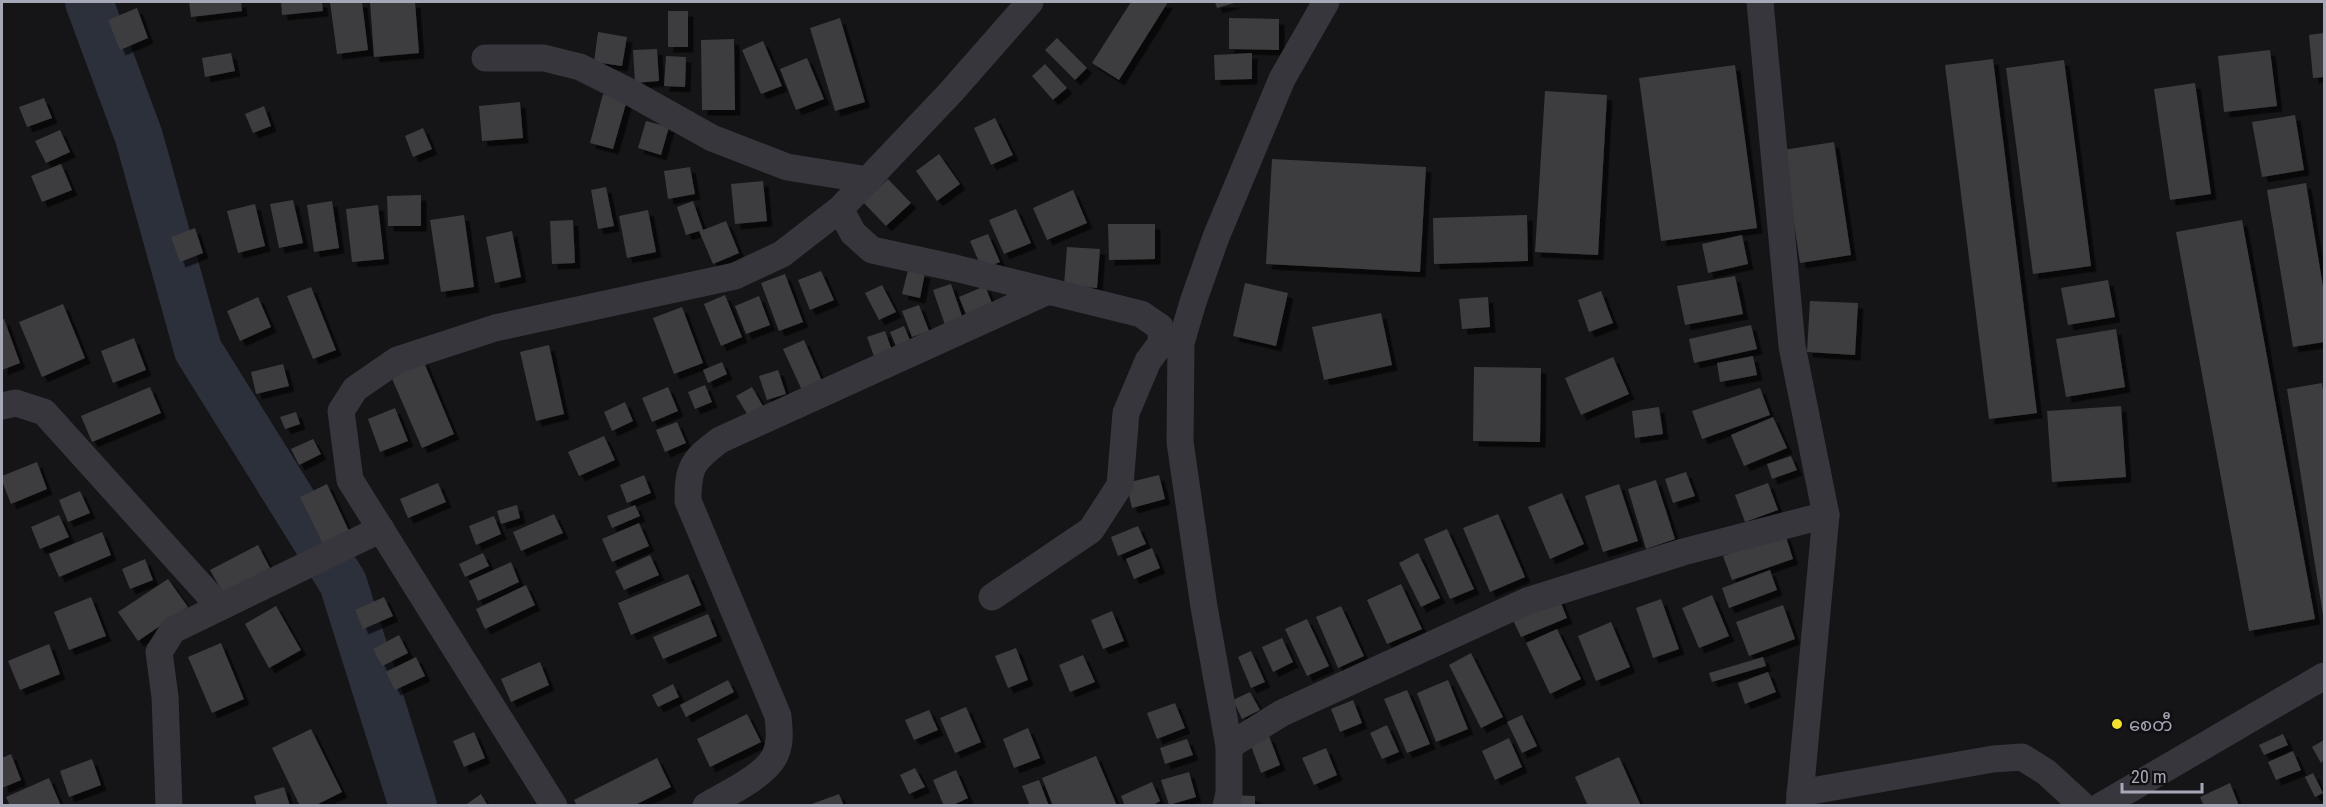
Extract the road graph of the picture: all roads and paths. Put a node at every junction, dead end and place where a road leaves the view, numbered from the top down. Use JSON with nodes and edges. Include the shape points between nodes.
{"nodes":[{"id":1,"x":1030,"y":2,"type":"edge"},
{"id":2,"x":1326,"y":2,"type":"edge"},
{"id":3,"x":1760,"y":2,"type":"edge"},
{"id":4,"x":485,"y":58,"type":"dead end"},
{"id":5,"x":868,"y":180,"type":"junction"},
{"id":6,"x":840,"y":209,"type":"junction"},
{"id":7,"x":1046,"y":292,"type":"junction"},
{"id":8,"x":2,"y":406,"type":"edge"},
{"id":9,"x":1826,"y":514,"type":"junction"},
{"id":10,"x":381,"y":529,"type":"junction"},
{"id":11,"x":992,"y":597,"type":"dead end"},
{"id":12,"x":220,"y":608,"type":"junction"},
{"id":13,"x":2325,"y":676,"type":"edge"},
{"id":14,"x":1229,"y":746,"type":"junction"},
{"id":15,"x":1799,"y":799,"type":"edge"},
{"id":16,"x":169,"y":806,"type":"edge"},
{"id":17,"x":554,"y":806,"type":"edge"},
{"id":18,"x":706,"y":806,"type":"edge"},
{"id":19,"x":1226,"y":806,"type":"edge"},
{"id":20,"x":2083,"y":806,"type":"edge"},
{"id":21,"x":2101,"y":806,"type":"edge"}],
"edges":[{"from":1,"to":5,"type":"street"},
{"from":2,"to":14,"type":"street","via":[[1282,79],[1216,237],[1181,343],[1180,442]]},
{"from":3,"to":9,"type":"street","via":[[1792,346]]},
{"from":4,"to":5,"type":"street","via":[[544,58],[580,67],[712,138],[787,167]]},
{"from":5,"to":6,"type":"street"},
{"from":6,"to":7,"type":"street","via":[[853,233],[872,250]]},
{"from":6,"to":10,"type":"street","via":[[782,254],[735,276],[495,328],[397,360],[355,389],[341,411],[350,480]]},
{"from":7,"to":11,"type":"street","via":[[1141,314],[1160,327],[1162,342],[1148,361],[1126,413],[1120,485],[1091,530]]},
{"from":7,"to":18,"type":"street","via":[[720,440],[698,457],[688,477],[688,501],[778,716],[780,737],[776,755],[758,775]]},
{"from":8,"to":12,"type":"street","via":[[16,403],[44,412]]},
{"from":9,"to":14,"type":"street","via":[[1683,552],[1527,601],[1282,713]]},
{"from":9,"to":15,"type":"street"},
{"from":10,"to":12,"type":"street"},
{"from":10,"to":17,"type":"street"},
{"from":12,"to":16,"type":"street","via":[[173,630],[159,652],[165,698]]},
{"from":13,"to":21,"type":"street"},
{"from":14,"to":19,"type":"street"},
{"from":15,"to":20,"type":"street","via":[[1993,759],[2022,757],[2046,772]]}]}
